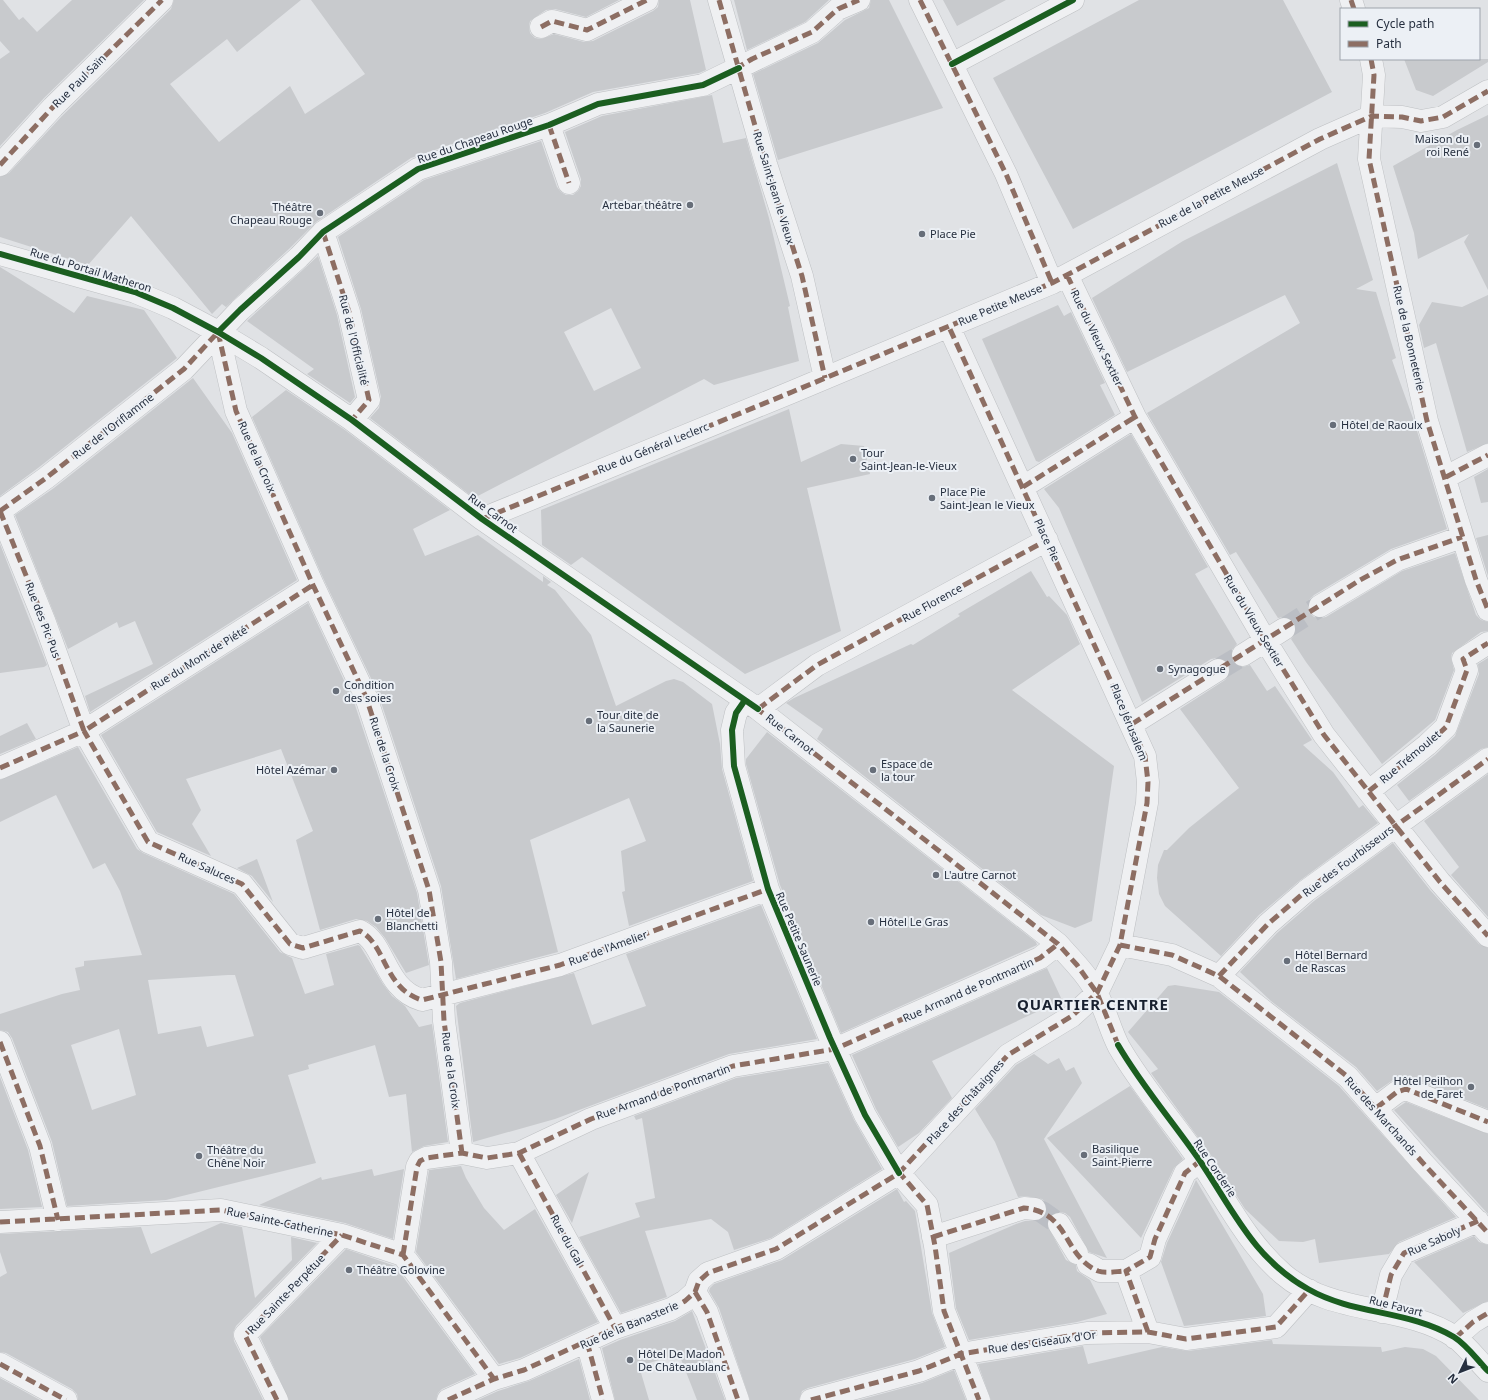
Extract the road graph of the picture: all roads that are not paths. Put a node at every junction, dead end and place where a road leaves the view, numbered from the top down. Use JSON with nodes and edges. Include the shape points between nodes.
{"nodes":[{"id":1,"x":162,"y":0,"type":"edge"},
{"id":2,"x":647,"y":0,"type":"edge"},
{"id":3,"x":719,"y":0,"type":"edge"},
{"id":4,"x":859,"y":0,"type":"edge"},
{"id":5,"x":920,"y":0,"type":"edge"},
{"id":6,"x":1073,"y":0,"type":"edge"},
{"id":7,"x":542,"y":27,"type":"dead end"},
{"id":8,"x":1371,"y":60,"type":"edge"},
{"id":9,"x":738,"y":68,"type":"junction"},
{"id":10,"x":956,"y":71,"type":"junction"},
{"id":11,"x":1488,"y":91,"type":"edge"},
{"id":12,"x":1372,"y":116,"type":"junction"},
{"id":13,"x":549,"y":125,"type":"junction"},
{"id":14,"x":0,"y":165,"type":"edge"},
{"id":15,"x":569,"y":183,"type":"dead end"},
{"id":16,"x":323,"y":232,"type":"junction"},
{"id":17,"x":0,"y":254,"type":"edge"},
{"id":18,"x":1059,"y":279,"type":"junction"},
{"id":19,"x":949,"y":327,"type":"junction"},
{"id":20,"x":218,"y":332,"type":"junction"},
{"id":21,"x":825,"y":378,"type":"junction"},
{"id":22,"x":1135,"y":417,"type":"junction"},
{"id":23,"x":352,"y":420,"type":"junction"},
{"id":24,"x":1488,"y":456,"type":"edge"},
{"id":25,"x":1446,"y":477,"type":"junction"},
{"id":26,"x":1023,"y":487,"type":"junction"},
{"id":27,"x":0,"y":511,"type":"edge"},
{"id":28,"x":482,"y":519,"type":"junction"},
{"id":29,"x":1462,"y":537,"type":"junction"},
{"id":30,"x":1047,"y":540,"type":"junction"},
{"id":31,"x":313,"y":585,"type":"junction"},
{"id":32,"x":1075,"y":600,"type":"joint"},
{"id":33,"x":1320,"y":606,"type":"tunnel mouth"},
{"id":34,"x":1488,"y":610,"type":"edge"},
{"id":35,"x":1284,"y":629,"type":"tunnel mouth"},
{"id":36,"x":1265,"y":640,"type":"junction"},
{"id":37,"x":1488,"y":643,"type":"edge"},
{"id":38,"x":1243,"y":655,"type":"tunnel mouth"},
{"id":39,"x":1218,"y":670,"type":"tunnel mouth"},
{"id":40,"x":751,"y":704,"type":"junction"},
{"id":41,"x":1132,"y":724,"type":"junction"},
{"id":42,"x":84,"y":731,"type":"junction"},
{"id":43,"x":1488,"y":759,"type":"edge"},
{"id":44,"x":0,"y":768,"type":"edge"},
{"id":45,"x":1369,"y":791,"type":"junction"},
{"id":46,"x":1396,"y":825,"type":"junction"},
{"id":47,"x":768,"y":889,"type":"junction"},
{"id":48,"x":1488,"y":936,"type":"edge"},
{"id":49,"x":1058,"y":944,"type":"junction"},
{"id":50,"x":1120,"y":945,"type":"junction"},
{"id":51,"x":1212,"y":973,"type":"junction"},
{"id":52,"x":1097,"y":993,"type":"junction"},
{"id":53,"x":444,"y":995,"type":"junction"},
{"id":54,"x":0,"y":1042,"type":"edge"},
{"id":55,"x":835,"y":1049,"type":"junction"},
{"id":56,"x":1376,"y":1108,"type":"junction"},
{"id":57,"x":1488,"y":1122,"type":"edge"},
{"id":58,"x":462,"y":1153,"type":"junction"},
{"id":59,"x":519,"y":1153,"type":"junction"},
{"id":60,"x":1200,"y":1161,"type":"junction"},
{"id":61,"x":899,"y":1173,"type":"junction"},
{"id":62,"x":1035,"y":1209,"type":"tunnel mouth"},
{"id":63,"x":58,"y":1220,"type":"junction"},
{"id":64,"x":0,"y":1222,"type":"edge"},
{"id":65,"x":1059,"y":1224,"type":"tunnel mouth"},
{"id":66,"x":1483,"y":1227,"type":"edge"},
{"id":67,"x":342,"y":1235,"type":"junction"},
{"id":68,"x":934,"y":1242,"type":"junction"},
{"id":69,"x":403,"y":1254,"type":"junction"},
{"id":70,"x":1126,"y":1271,"type":"junction"},
{"id":71,"x":1309,"y":1290,"type":"junction"},
{"id":72,"x":695,"y":1292,"type":"junction"},
{"id":73,"x":1382,"y":1312,"type":"junction"},
{"id":74,"x":1488,"y":1313,"type":"edge"},
{"id":75,"x":615,"y":1328,"type":"junction"},
{"id":76,"x":1148,"y":1332,"type":"junction"},
{"id":77,"x":1455,"y":1338,"type":"junction"},
{"id":78,"x":587,"y":1342,"type":"junction"},
{"id":79,"x":961,"y":1354,"type":"junction"},
{"id":80,"x":0,"y":1364,"type":"edge"},
{"id":81,"x":1488,"y":1371,"type":"edge"},
{"id":82,"x":494,"y":1379,"type":"junction"},
{"id":83,"x":66,"y":1400,"type":"edge"},
{"id":84,"x":277,"y":1400,"type":"edge"},
{"id":85,"x":448,"y":1400,"type":"edge"},
{"id":86,"x":603,"y":1400,"type":"edge"},
{"id":87,"x":738,"y":1400,"type":"edge"},
{"id":88,"x":811,"y":1400,"type":"edge"},
{"id":89,"x":979,"y":1400,"type":"edge"}],
"edges":[{"from":1,"to":14,"type":"street","name":"Rue Paul Saïn","via":[[53,107]]},
{"from":2,"to":7,"type":"street","via":[[587,30],[552,20]]},
{"from":3,"to":9,"type":"street","name":"Rue Saint-Jean le Vieux"},
{"from":4,"to":9,"type":"street","name":"Rue du Chapeau Rouge","via":[[838,9],[812,32]]},
{"from":5,"to":10,"type":"street"},
{"from":6,"to":10,"type":"street"},
{"from":8,"to":12,"type":"street","name":"Rue de la Bonneterie","via":[[1374,75]]},
{"from":9,"to":13,"type":"street","name":"Rue du Chapeau Rouge","via":[[702,85],[598,104]]},
{"from":9,"to":21,"type":"street","name":"Rue Saint-Jean le Vieux","via":[[802,276]]},
{"from":10,"to":18,"type":"street"},
{"from":11,"to":12,"type":"street","via":[[1443,117],[1421,121],[1402,117]]},
{"from":12,"to":18,"type":"street","name":"Rue de la Petite Meuse","via":[[1320,139]]},
{"from":12,"to":25,"type":"street","name":"Rue de la Bonneterie","via":[[1369,159],[1428,421]]},
{"from":13,"to":15,"type":"street","name":"Rue du Chapeau Rouge"},
{"from":13,"to":16,"type":"street","name":"Rue du Chapeau Rouge","via":[[418,169]]},
{"from":16,"to":20,"type":"street","name":"Rue du Chapeau Rouge"},
{"from":16,"to":23,"type":"street","name":"Rue de l'Officialité","via":[[349,312],[369,400]]},
{"from":17,"to":20,"type":"street","name":"Rue du Portail Matheron","via":[[135,292],[173,308]]},
{"from":18,"to":19,"type":"street","name":"Rue Petite Meuse"},
{"from":18,"to":22,"type":"street","name":"Rue du Vieux Sextier"},
{"from":19,"to":21,"type":"street","name":"Rue Petite Meuse"},
{"from":19,"to":26,"type":"street","name":"Place Pie"},
{"from":20,"to":23,"type":"street","name":"Rue Carnot"},
{"from":20,"to":27,"type":"street","name":"Rue de l'Oriflamme","via":[[184,369]]},
{"from":20,"to":31,"type":"street","name":"Rue de la Croix","via":[[236,411]]},
{"from":21,"to":28,"type":"street","name":"Rue du Général Leclerc"},
{"from":22,"to":26,"type":"street"},
{"from":22,"to":36,"type":"street","name":"Rue du Vieux Sextier"},
{"from":23,"to":28,"type":"street","name":"Rue Carnot"},
{"from":24,"to":25,"type":"street"},
{"from":25,"to":29,"type":"street","name":"Rue de la Bonneterie"},
{"from":26,"to":30,"type":"street","name":"Place Pie"},
{"from":27,"to":42,"type":"street","name":"Rue des Pic Pus","via":[[44,620]]},
{"from":28,"to":40,"type":"street","name":"Rue Carnot"},
{"from":29,"to":33,"type":"street","via":[[1397,560]]},
{"from":29,"to":34,"type":"street","name":"Rue de la Bonneterie"},
{"from":30,"to":32,"type":"street","name":"Place Pie"},
{"from":30,"to":40,"type":"street","name":"Rue Florence","via":[[817,665]]},
{"from":31,"to":42,"type":"street","name":"Rue du Mont de Piété"},
{"from":31,"to":53,"type":"street","name":"Rue de la Croix","via":[[366,697],[429,890]]},
{"from":32,"to":41,"type":"street","name":"Place Jérusalem"},
{"from":35,"to":36,"type":"street"},
{"from":36,"to":38,"type":"street"},
{"from":36,"to":45,"type":"street","name":"Rue du Vieux Sextier","via":[[1324,735]]},
{"from":37,"to":45,"type":"street","name":"Rue Trémoulet","via":[[1463,659],[1467,670],[1446,727]]},
{"from":39,"to":41,"type":"street"},
{"from":40,"to":47,"type":"street","name":"Rue Petite Saunerie","via":[[736,713],[732,730],[734,766]]},
{"from":40,"to":49,"type":"street","name":"Rue Carnot"},
{"from":41,"to":50,"type":"street","name":"Place Jérusalem","via":[[1145,756],[1148,782],[1136,867]]},
{"from":42,"to":44,"type":"street"},
{"from":42,"to":53,"type":"street","name":"Rue Saluces","via":[[148,842],[242,884],[290,944],[303,948],[360,930],[368,935],[393,978],[411,997],[422,1000]]},
{"from":43,"to":46,"type":"street","name":"Rue des Fourbisseurs"},
{"from":45,"to":46,"type":"street","name":"Rue du Vieux Sextier"},
{"from":46,"to":48,"type":"street","name":"Rue du Vieux Sextier","via":[[1440,882]]},
{"from":46,"to":51,"type":"street","name":"Rue des Fourbisseurs","via":[[1306,891]]},
{"from":47,"to":53,"type":"street","name":"Rue de l'Amelier","via":[[560,965]]},
{"from":47,"to":55,"type":"street","name":"Rue Petite Saunerie"},
{"from":49,"to":52,"type":"street","name":"Rue Carnot"},
{"from":49,"to":55,"type":"street","name":"Rue Armand de Pontmartin","via":[[1040,958]]},
{"from":50,"to":51,"type":"street","name":"Rue des Marchands","via":[[1172,955]]},
{"from":50,"to":52,"type":"street","name":"Place Jérusalem"},
{"from":51,"to":56,"type":"street","name":"Rue des Marchands","via":[[1348,1077]]},
{"from":52,"to":60,"type":"street","name":"Rue Corderie","via":[[1118,1045],[1128,1062]]},
{"from":52,"to":61,"type":"street","name":"Place des Châtaignes","via":[[1072,1016],[1008,1055]]},
{"from":53,"to":58,"type":"street","name":"Rue de la Croix","via":[[444,1022]]},
{"from":54,"to":63,"type":"street","via":[[40,1146]]},
{"from":55,"to":59,"type":"street","name":"Rue Armand de Pontmartin","via":[[733,1066],[591,1118]]},
{"from":55,"to":61,"type":"street","name":"Rue Petite Saunerie","via":[[865,1115]]},
{"from":56,"to":57,"type":"street","via":[[1397,1092],[1406,1089]]},
{"from":56,"to":66,"type":"street","name":"Rue des Marchands"},
{"from":58,"to":59,"type":"street","name":"Rue Armand de Pontmartin","via":[[487,1158]]},
{"from":58,"to":69,"type":"street","name":"Rue Armand de Pontmartin","via":[[420,1161]]},
{"from":59,"to":75,"type":"street","name":"Rue du Gal"},
{"from":60,"to":70,"type":"street","via":[[1185,1173],[1155,1239],[1150,1257]]},
{"from":60,"to":71,"type":"street","name":"Rue Corderie","via":[[1252,1243],[1284,1275]]},
{"from":61,"to":68,"type":"street","via":[[927,1205]]},
{"from":61,"to":72,"type":"street","name":"Rue de la Banasterie","via":[[776,1249],[708,1273],[699,1282]]},
{"from":62,"to":68,"type":"street","via":[[1024,1208]]},
{"from":63,"to":64,"type":"street","name":"Rue Sainte-Catherine"},
{"from":63,"to":67,"type":"street","name":"Rue Sainte-Catherine","via":[[221,1210]]},
{"from":65,"to":70,"type":"street","via":[[1082,1259],[1100,1271]]},
{"from":66,"to":73,"type":"street","name":"Rue Saboly","via":[[1404,1253],[1392,1275]]},
{"from":67,"to":69,"type":"street","name":"Rue Sainte-Catherine"},
{"from":67,"to":84,"type":"street","name":"Rue Sainte-Perpétue","via":[[245,1334]]},
{"from":68,"to":79,"type":"street","via":[[944,1311]]},
{"from":69,"to":82,"type":"street"},
{"from":70,"to":76,"type":"street"},
{"from":71,"to":73,"type":"street","name":"Rue Favart","via":[[1337,1302]]},
{"from":71,"to":76,"type":"street","name":"Rue des Ciseaux d'Or","via":[[1276,1327],[1186,1339]]},
{"from":72,"to":75,"type":"street","name":"Rue de la Banasterie","via":[[671,1309]]},
{"from":72,"to":87,"type":"street","via":[[707,1312]]},
{"from":73,"to":77,"type":"street","name":"Rue Favart","via":[[1404,1316]]},
{"from":74,"to":77,"type":"street"},
{"from":75,"to":78,"type":"street","name":"Rue de la Banasterie"},
{"from":76,"to":79,"type":"street","name":"Rue des Ciseaux d'Or","via":[[1087,1334]]},
{"from":77,"to":81,"type":"street","name":"Rue Favart"},
{"from":78,"to":82,"type":"street","name":"Rue de la Banasterie","via":[[524,1370]]},
{"from":78,"to":86,"type":"street"},
{"from":79,"to":88,"type":"street","name":"Rue des Ciseaux d'Or","via":[[919,1371]]},
{"from":79,"to":89,"type":"street"},
{"from":80,"to":83,"type":"street"},
{"from":82,"to":85,"type":"street","name":"Rue de la Banasterie"}]}
